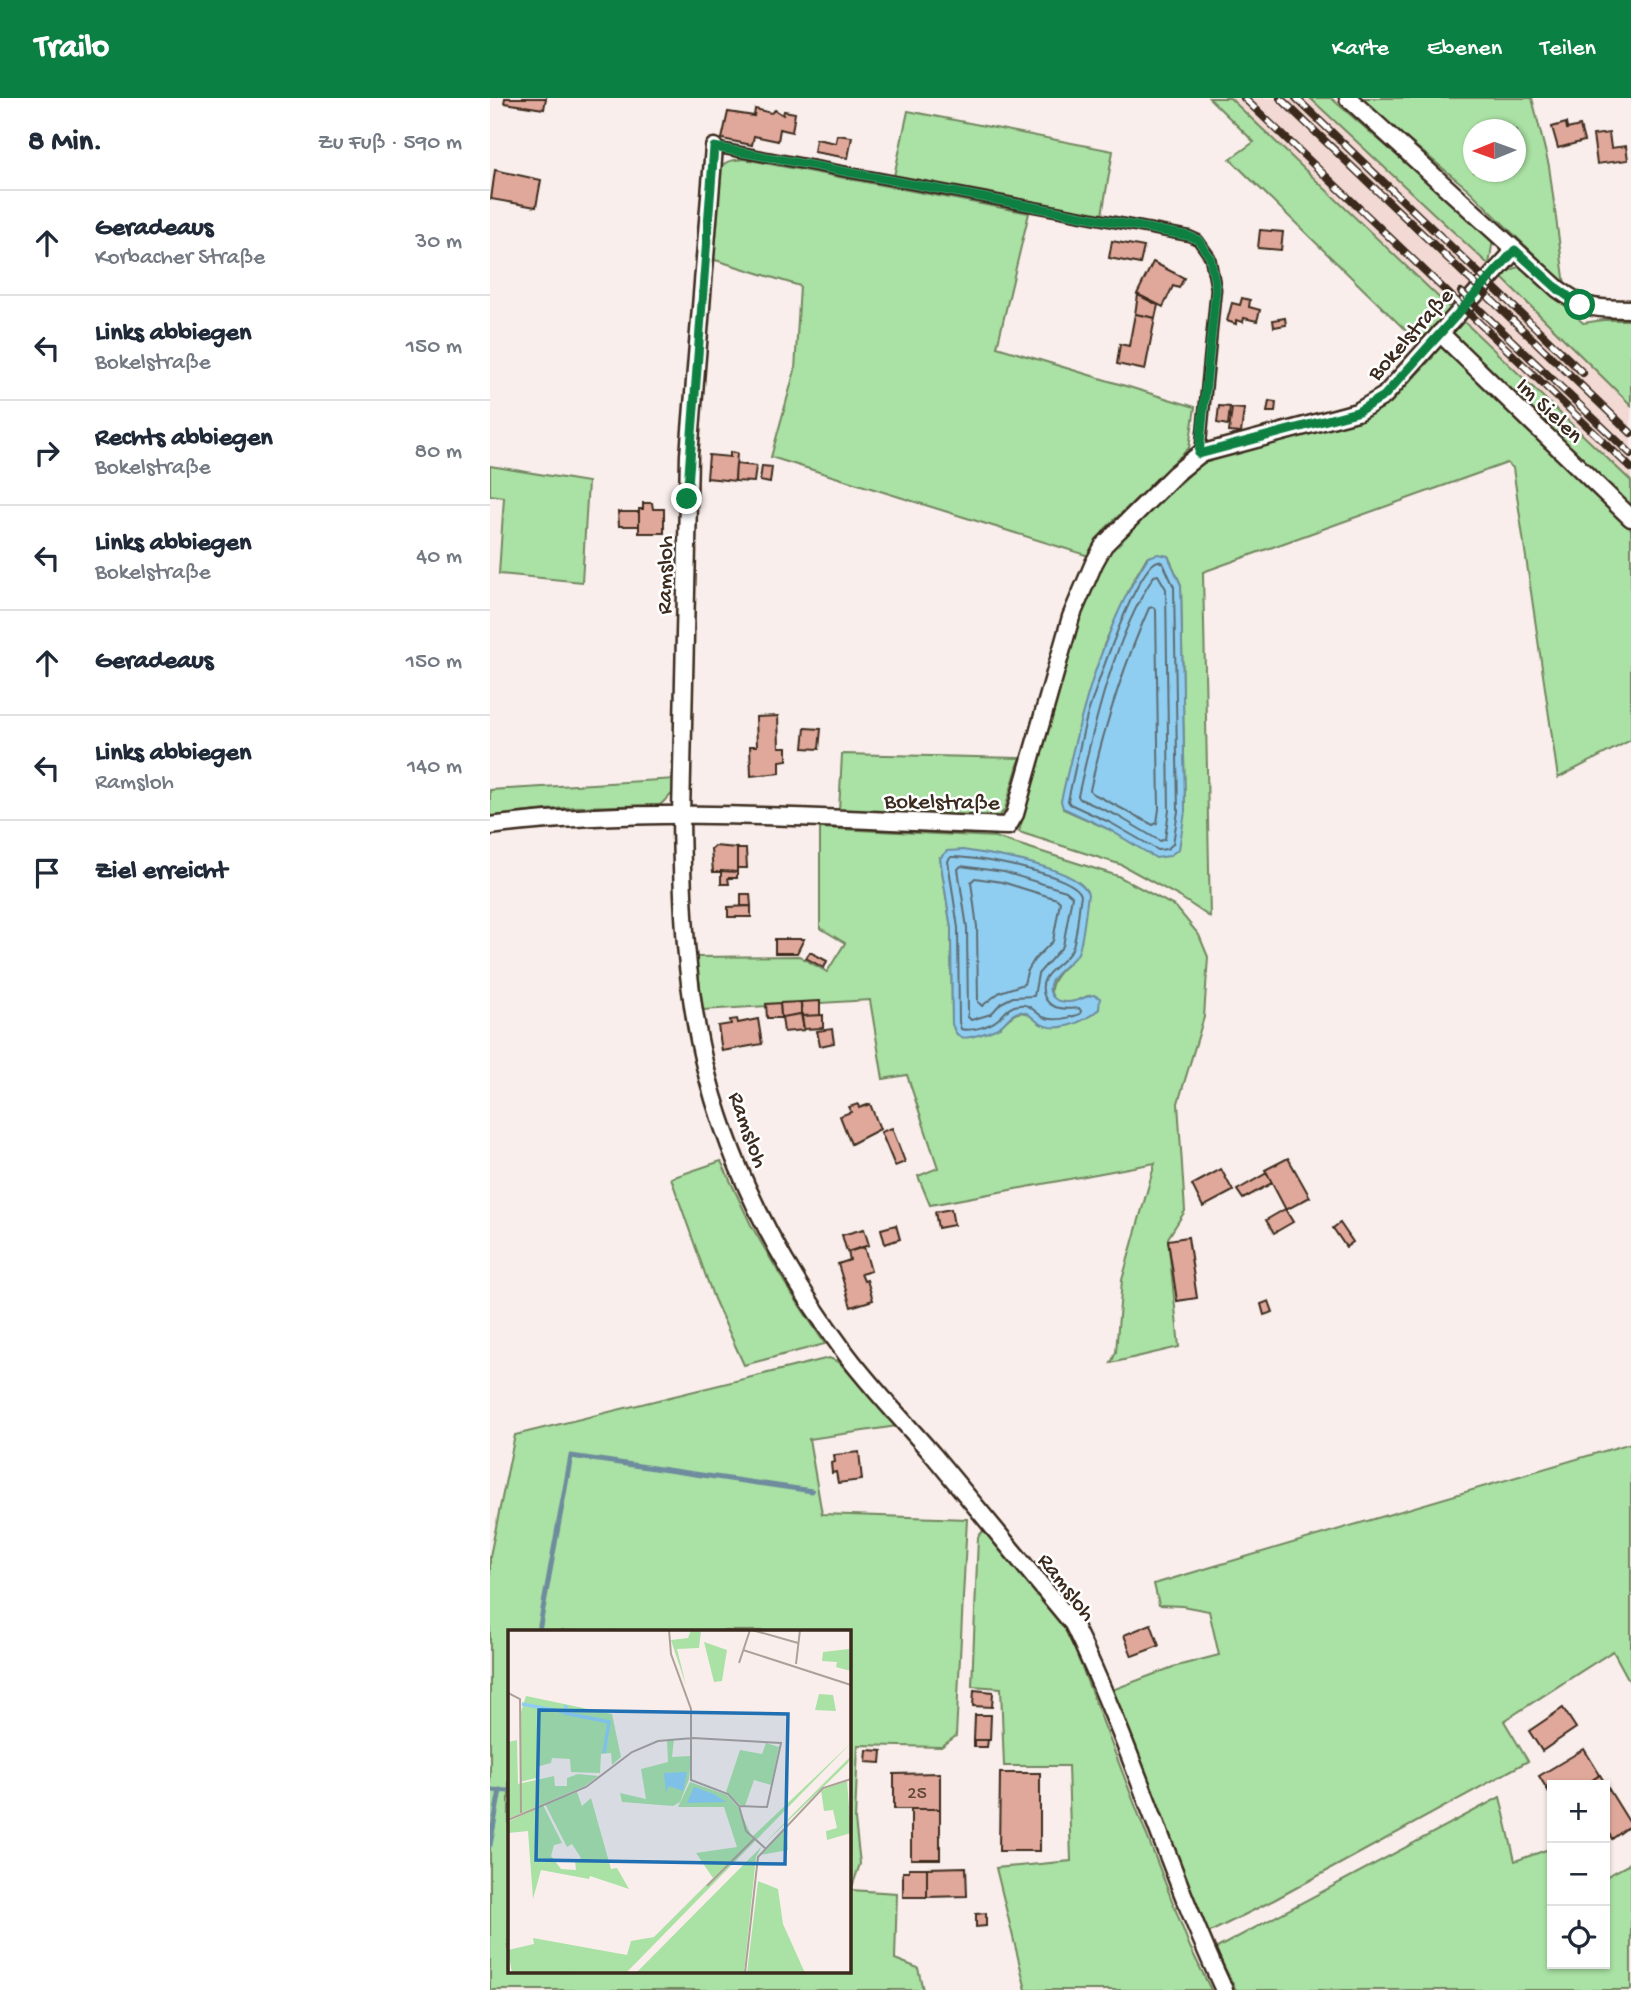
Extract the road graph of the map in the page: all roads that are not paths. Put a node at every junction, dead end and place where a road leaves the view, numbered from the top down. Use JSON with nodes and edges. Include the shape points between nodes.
{"nodes":[{"id":1,"x":1348,"y":98,"type":"edge"},
{"id":2,"x":714,"y":147,"type":"joint"},
{"id":3,"x":1515,"y":250,"type":"junction"},
{"id":4,"x":1631,"y":309,"type":"edge"},
{"id":5,"x":1440,"y":333,"type":"junction"},
{"id":6,"x":1199,"y":454,"type":"junction"},
{"id":7,"x":1631,"y":518,"type":"edge"},
{"id":8,"x":681,"y":815,"type":"junction"},
{"id":9,"x":490,"y":826,"type":"edge"},
{"id":10,"x":1224,"y":1990,"type":"edge"}],
"edges":[{"from":1,"to":3,"type":"street"},
{"from":2,"to":6,"type":"lane","via":[[1198,240],[1210,257],[1216,289]]},
{"from":2,"to":8,"type":"street","name":"Ramsloh","via":[[689,455]]},
{"from":3,"to":4,"type":"street","via":[[1580,305]]},
{"from":3,"to":5,"type":"street","name":"Bokelstraße"},
{"from":5,"to":6,"type":"street","name":"Bokelstraße","via":[[1376,402],[1343,416]]},
{"from":5,"to":7,"type":"street","name":"Im Sielen"},
{"from":6,"to":8,"type":"street","name":"Bokelstraße","via":[[1104,545],[1094,562],[1071,617],[1008,826]]},
{"from":8,"to":9,"type":"street","name":"Bokelstraße","via":[[595,816]]},
{"from":8,"to":10,"type":"street","name":"Ramsloh","via":[[690,986],[698,1035],[734,1156],[763,1220],[796,1281],[842,1349],[1073,1624],[1098,1675]]}]}
